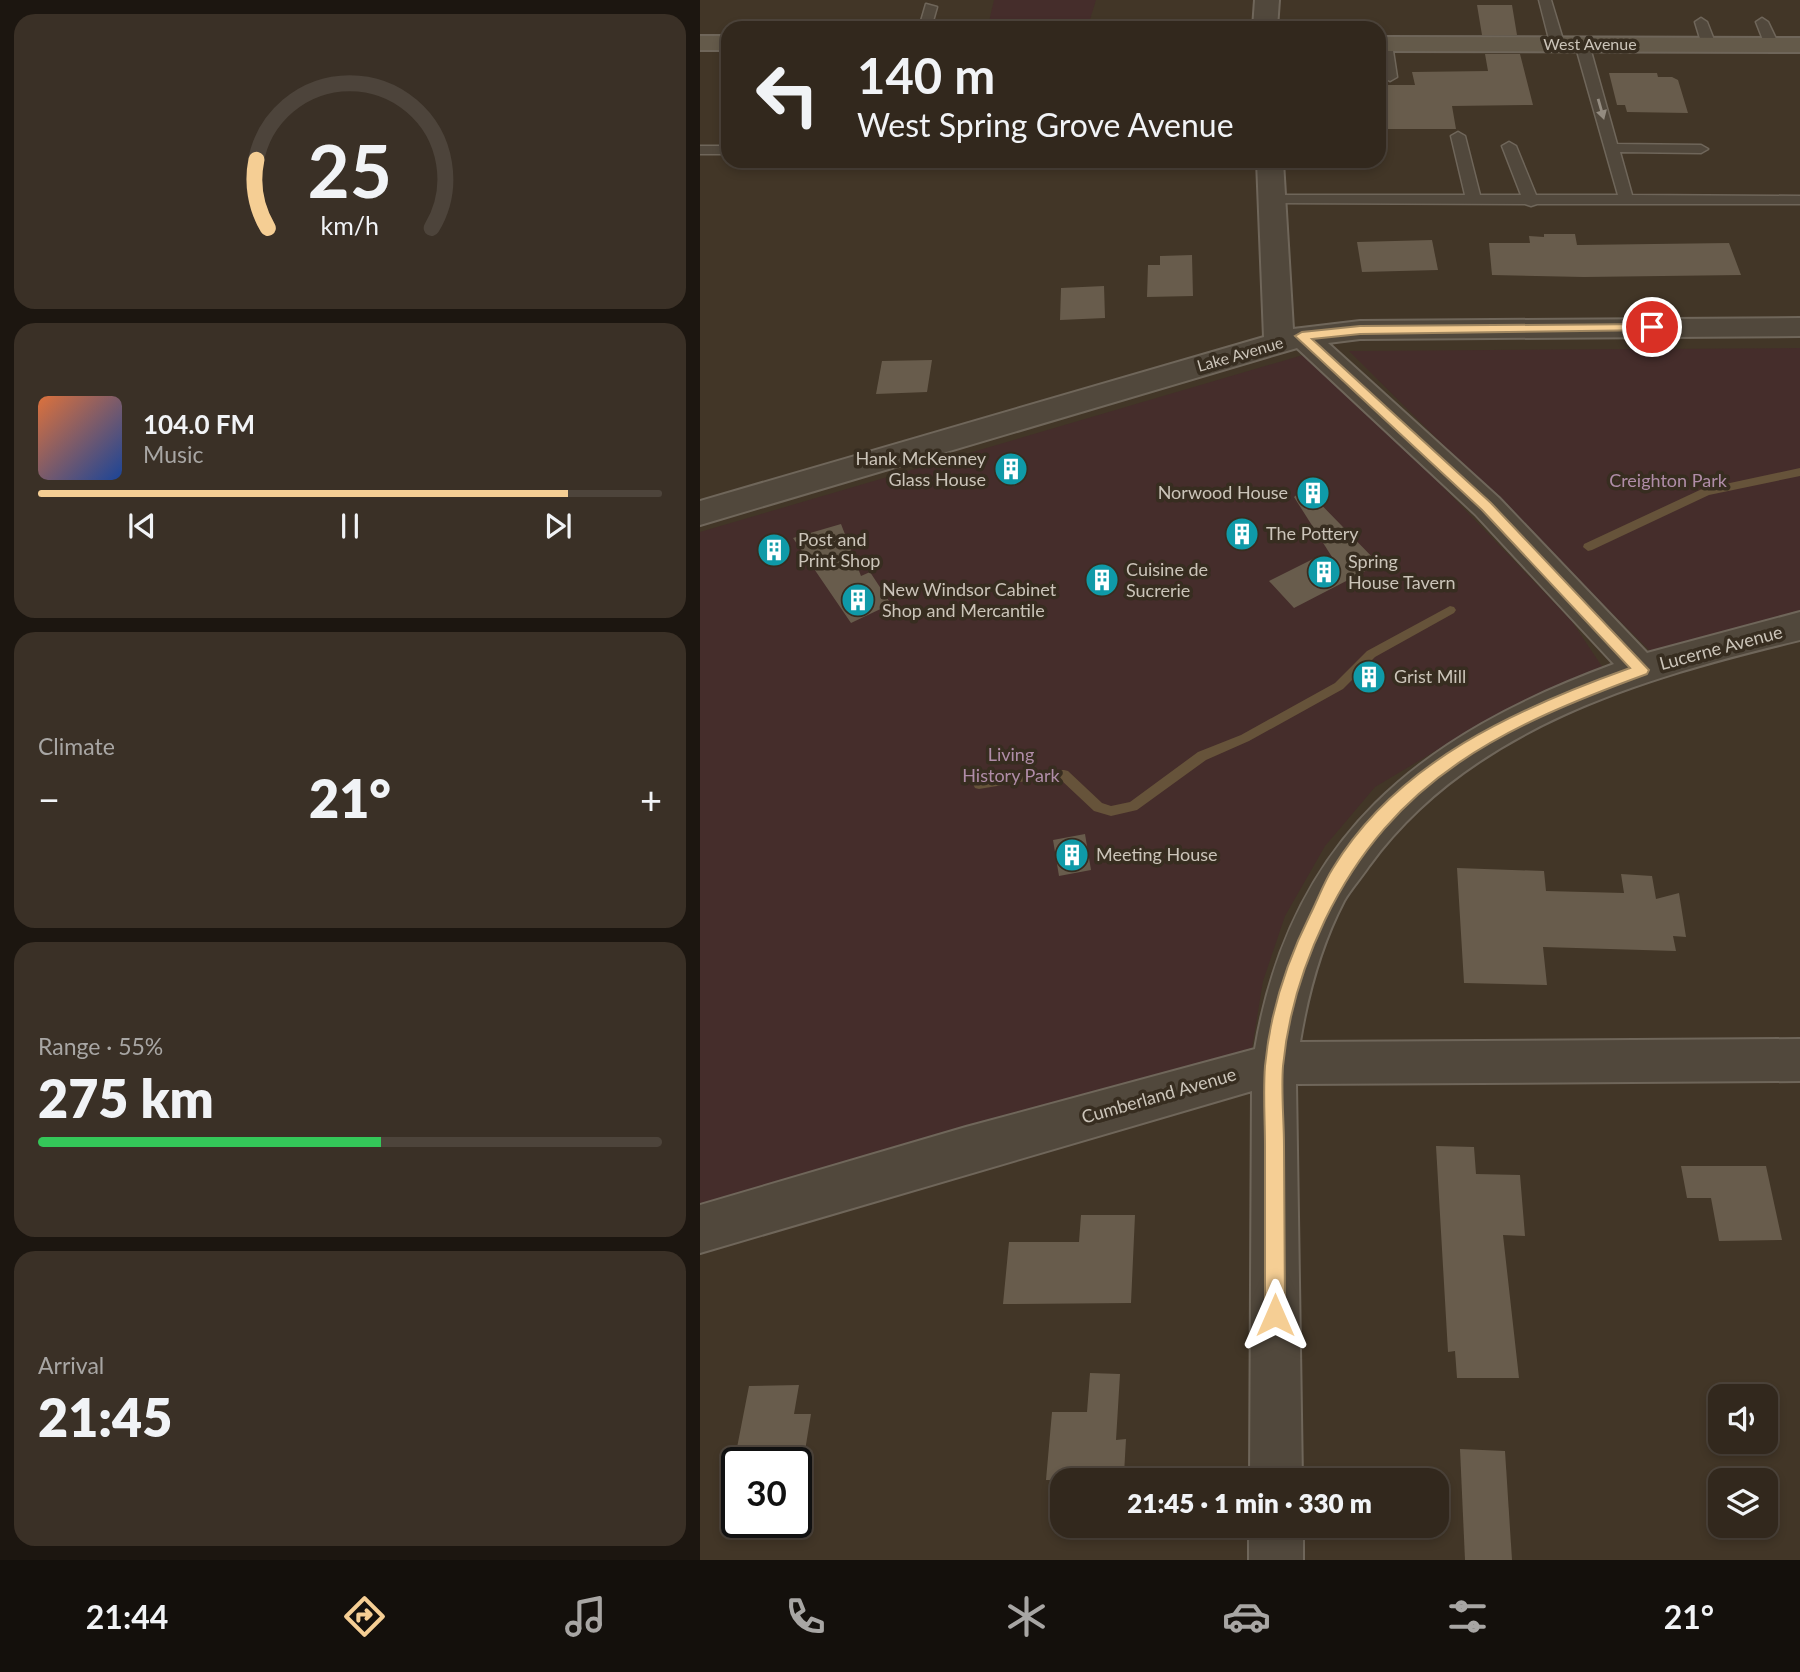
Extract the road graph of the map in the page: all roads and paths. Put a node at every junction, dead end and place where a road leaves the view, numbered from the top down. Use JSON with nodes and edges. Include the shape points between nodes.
{"nodes":[{"id":1,"x":1267,"y":0,"type":"edge"},
{"id":2,"x":1545,"y":0,"type":"edge"},
{"id":3,"x":931,"y":7,"type":"dead end"},
{"id":4,"x":927,"y":21,"type":"edge"},
{"id":5,"x":1266,"y":21,"type":"edge"},
{"id":6,"x":700,"y":43,"type":"edge"},
{"id":7,"x":721,"y":43,"type":"edge"},
{"id":8,"x":1386,"y":43,"type":"edge"},
{"id":9,"x":1557,"y":43,"type":"junction"},
{"id":10,"x":1583,"y":44,"type":"junction"},
{"id":11,"x":1800,"y":45,"type":"edge"},
{"id":12,"x":1386,"y":60,"type":"edge"},
{"id":13,"x":1390,"y":77,"type":"dead end"},
{"id":14,"x":1458,"y":136,"type":"dead end"},
{"id":15,"x":1509,"y":146,"type":"dead end"},
{"id":16,"x":1612,"y":148,"type":"junction"},
{"id":17,"x":1701,"y":149,"type":"dead end"},
{"id":18,"x":700,"y":150,"type":"edge"},
{"id":19,"x":721,"y":150,"type":"edge"},
{"id":20,"x":1270,"y":168,"type":"edge"},
{"id":21,"x":1272,"y":199,"type":"junction"},
{"id":22,"x":1626,"y":199,"type":"junction"},
{"id":23,"x":1800,"y":200,"type":"edge"},
{"id":24,"x":1474,"y":201,"type":"junction"},
{"id":25,"x":1531,"y":202,"type":"junction"},
{"id":26,"x":1800,"y":327,"type":"edge"},
{"id":27,"x":1290,"y":339,"type":"junction"},
{"id":28,"x":700,"y":513,"type":"edge"},
{"id":29,"x":1800,"y":626,"type":"edge"},
{"id":30,"x":1642,"y":670,"type":"junction"},
{"id":31,"x":1800,"y":1060,"type":"edge"},
{"id":32,"x":1274,"y":1067,"type":"junction"},
{"id":33,"x":700,"y":1230,"type":"edge"},
{"id":34,"x":1276,"y":1468,"type":"edge"},
{"id":35,"x":1276,"y":1538,"type":"edge"},
{"id":36,"x":1276,"y":1560,"type":"edge"}],
"edges":[{"from":1,"to":5,"type":"street"},
{"from":2,"to":9,"type":"lane"},
{"from":3,"to":4,"type":"lane"},
{"from":6,"to":7,"type":"street"},
{"from":8,"to":9,"type":"street","name":"West Avenue","via":[[1426,37]]},
{"from":9,"to":10,"type":"street","name":"West Avenue"},
{"from":10,"to":11,"type":"street","name":"West Avenue","via":[[1767,34]]},
{"from":10,"to":16,"type":"lane","one_way":true},
{"from":12,"to":13,"type":"lane"},
{"from":14,"to":24,"type":"lane"},
{"from":15,"to":25,"type":"lane"},
{"from":16,"to":17,"type":"lane"},
{"from":16,"to":22,"type":"lane"},
{"from":18,"to":19,"type":"lane"},
{"from":20,"to":21,"type":"street"},
{"from":21,"to":24,"type":"lane"},
{"from":21,"to":27,"type":"street"},
{"from":22,"to":23,"type":"lane"},
{"from":22,"to":25,"type":"lane"},
{"from":24,"to":25,"type":"lane"},
{"from":26,"to":27,"type":"street","name":"Lake Avenue","via":[[1360,330]]},
{"from":27,"to":28,"type":"street","name":"Lake Avenue"},
{"from":27,"to":30,"type":"street","via":[[1487,506]]},
{"from":29,"to":30,"type":"street","name":"Lucerne Avenue"},
{"from":30,"to":32,"type":"street","name":"Lucerne Avenue","via":[[1568,697],[1478,741],[1437,768],[1391,808],[1339,872],[1316,915],[1296,962]]},
{"from":31,"to":32,"type":"street","name":"Cumberland Avenue","via":[[1304,1062]]},
{"from":32,"to":33,"type":"street","name":"Cumberland Avenue","via":[[966,1150]]},
{"from":32,"to":34,"type":"street","name":"Lucerne Avenue"},
{"from":35,"to":36,"type":"street"}]}
